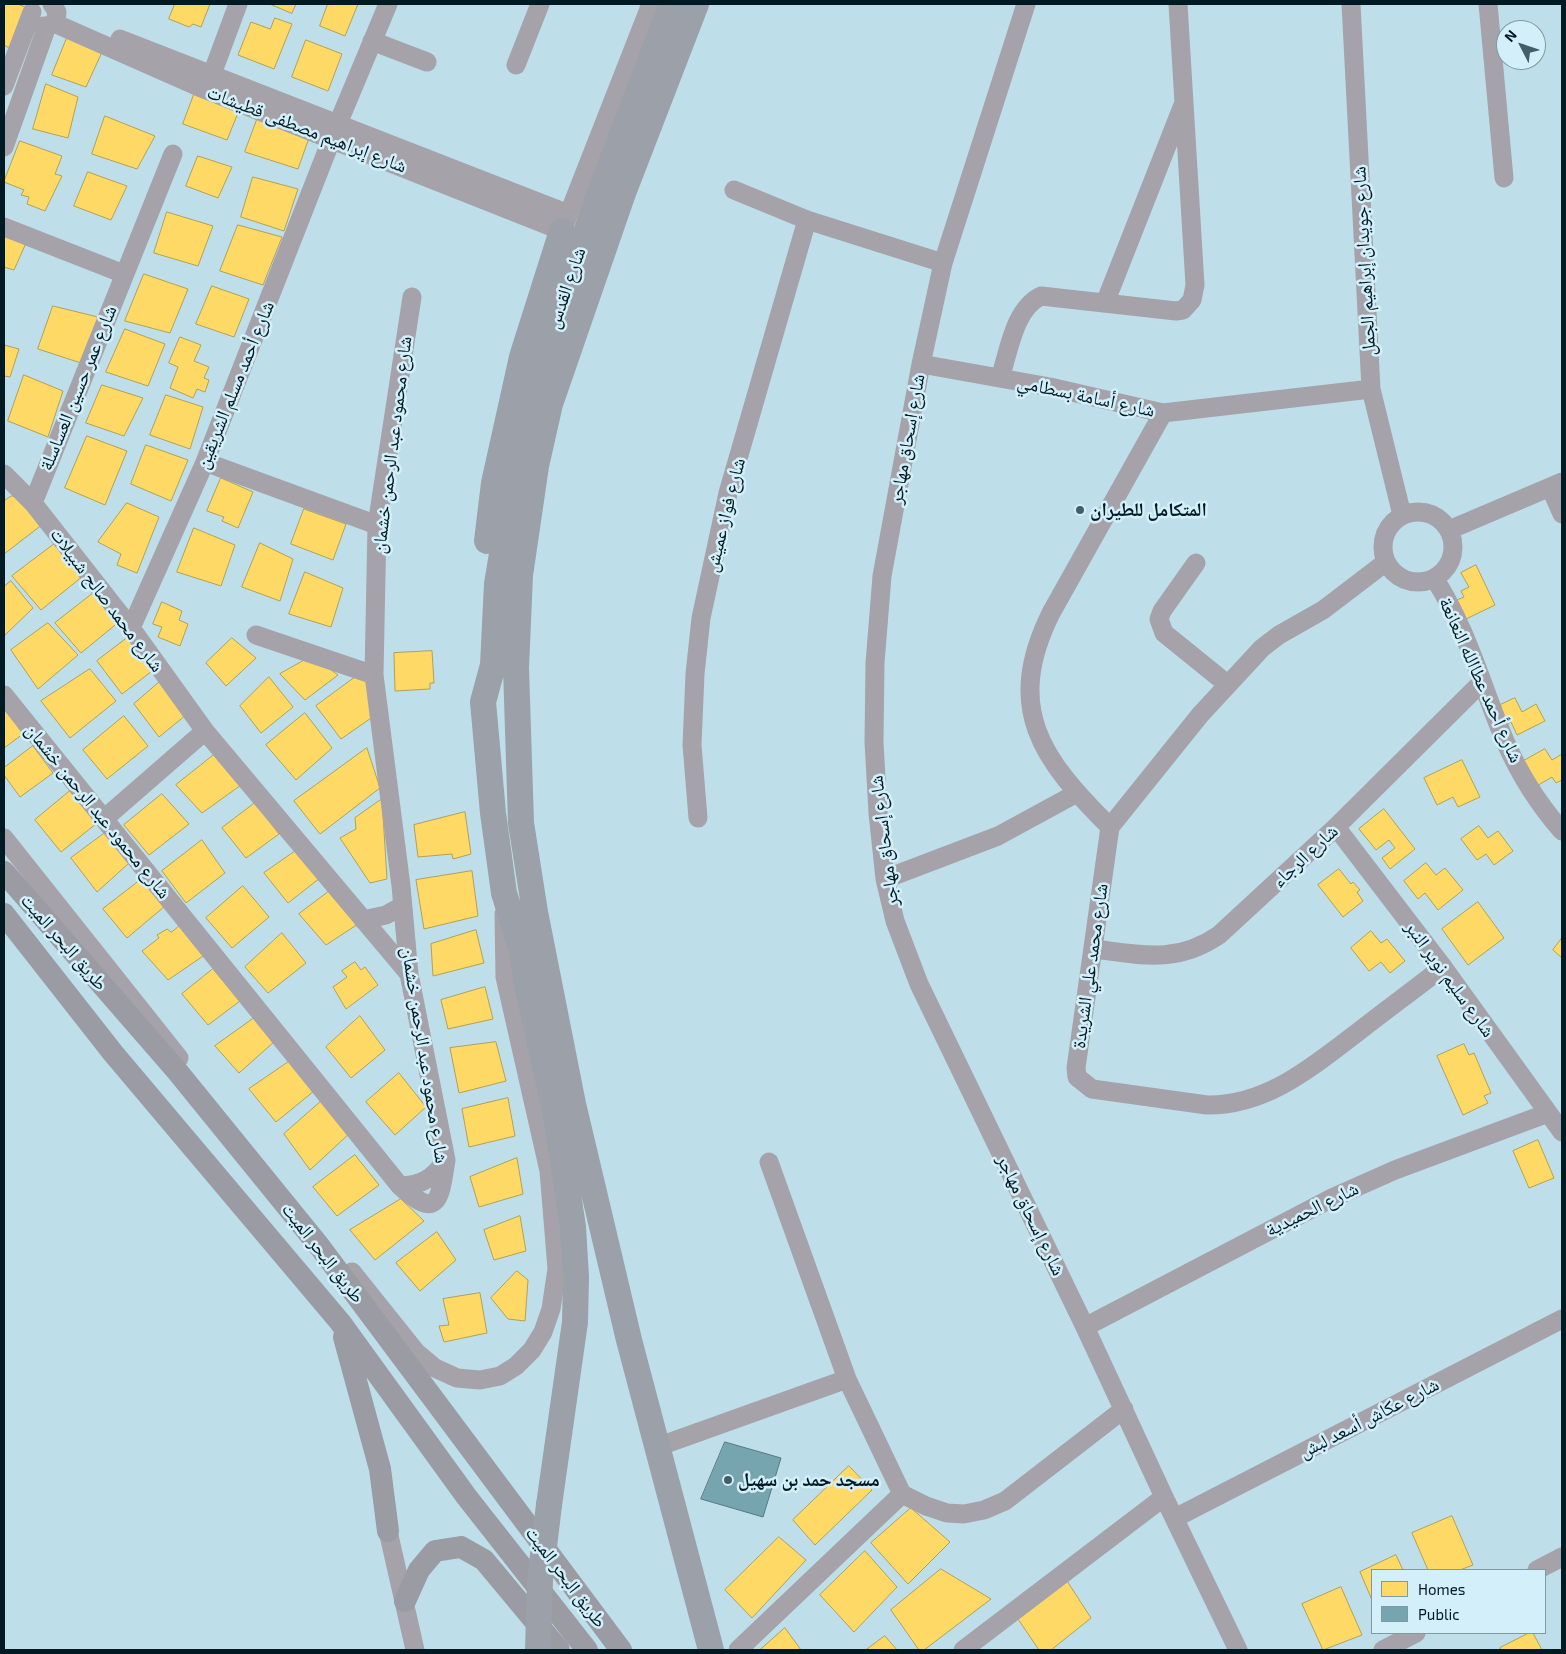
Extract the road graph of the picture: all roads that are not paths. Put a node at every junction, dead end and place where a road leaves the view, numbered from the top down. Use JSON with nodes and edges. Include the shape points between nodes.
{"nodes":[{"id":1,"x":238,"y":4,"type":"edge"},
{"id":2,"x":388,"y":4,"type":"edge"},
{"id":3,"x":540,"y":4,"type":"edge"},
{"id":4,"x":651,"y":4,"type":"edge"},
{"id":5,"x":672,"y":4,"type":"edge"},
{"id":6,"x":696,"y":4,"type":"edge"},
{"id":7,"x":1026,"y":4,"type":"edge"},
{"id":8,"x":1178,"y":4,"type":"edge"},
{"id":9,"x":1350,"y":4,"type":"edge"},
{"id":10,"x":1488,"y":4,"type":"edge"},
{"id":11,"x":44,"y":12,"type":"edge"},
{"id":12,"x":372,"y":41,"type":"junction"},
{"id":13,"x":427,"y":62,"type":"dead end"},
{"id":14,"x":516,"y":65,"type":"dead end"},
{"id":15,"x":209,"y":82,"type":"junction"},
{"id":16,"x":4,"y":86,"type":"edge"},
{"id":17,"x":1185,"y":100,"type":"junction"},
{"id":18,"x":335,"y":131,"type":"junction"},
{"id":19,"x":4,"y":148,"type":"edge"},
{"id":20,"x":173,"y":154,"type":"dead end"},
{"id":21,"x":1504,"y":178,"type":"dead end"},
{"id":22,"x":734,"y":190,"type":"dead end"},
{"id":23,"x":807,"y":220,"type":"junction"},
{"id":24,"x":565,"y":222,"type":"junction"},
{"id":25,"x":4,"y":227,"type":"edge"},
{"id":26,"x":943,"y":263,"type":"junction"},
{"id":27,"x":124,"y":274,"type":"junction"},
{"id":28,"x":412,"y":297,"type":"dead end"},
{"id":29,"x":1105,"y":303,"type":"junction"},
{"id":30,"x":921,"y":364,"type":"junction"},
{"id":31,"x":1000,"y":378,"type":"junction"},
{"id":32,"x":1371,"y":390,"type":"junction"},
{"id":33,"x":1163,"y":413,"type":"junction"},
{"id":34,"x":205,"y":462,"type":"junction"},
{"id":35,"x":5,"y":478,"type":"edge"},
{"id":36,"x":1557,"y":485,"type":"edge"},
{"id":37,"x":33,"y":503,"type":"junction"},
{"id":38,"x":1562,"y":514,"type":"edge"},
{"id":39,"x":1402,"y":515,"type":"junction"},
{"id":40,"x":378,"y":526,"type":"junction"},
{"id":41,"x":1449,"y":530,"type":"junction"},
{"id":42,"x":1386,"y":562,"type":"junction"},
{"id":43,"x":1196,"y":563,"type":"dead end"},
{"id":44,"x":1434,"y":578,"type":"junction"},
{"id":45,"x":508,"y":579,"type":"junction"},
{"id":46,"x":131,"y":628,"type":"junction"},
{"id":47,"x":256,"y":635,"type":"dead end"},
{"id":48,"x":374,"y":675,"type":"junction"},
{"id":49,"x":1482,"y":682,"type":"junction"},
{"id":50,"x":1227,"y":684,"type":"junction"},
{"id":51,"x":4,"y":695,"type":"edge"},
{"id":52,"x":483,"y":702,"type":"junction"},
{"id":53,"x":205,"y":731,"type":"junction"},
{"id":54,"x":1077,"y":793,"type":"junction"},
{"id":55,"x":105,"y":818,"type":"junction"},
{"id":56,"x":698,"y":818,"type":"dead end"},
{"id":57,"x":1110,"y":827,"type":"junction"},
{"id":58,"x":1336,"y":827,"type":"junction"},
{"id":59,"x":1562,"y":831,"type":"edge"},
{"id":60,"x":4,"y":838,"type":"edge"},
{"id":61,"x":4,"y":872,"type":"edge"},
{"id":62,"x":885,"y":879,"type":"junction"},
{"id":63,"x":504,"y":893,"type":"junction"},
{"id":64,"x":402,"y":906,"type":"junction"},
{"id":65,"x":4,"y":914,"type":"edge"},
{"id":66,"x":362,"y":920,"type":"junction"},
{"id":67,"x":1094,"y":949,"type":"junction"},
{"id":68,"x":1443,"y":967,"type":"junction"},
{"id":69,"x":408,"y":974,"type":"junction"},
{"id":70,"x":1548,"y":1113,"type":"junction"},
{"id":71,"x":1562,"y":1132,"type":"edge"},
{"id":72,"x":769,"y":1162,"type":"dead end"},
{"id":73,"x":1562,"y":1319,"type":"edge"},
{"id":74,"x":340,"y":1322,"type":"junction"},
{"id":75,"x":1085,"y":1327,"type":"junction"},
{"id":76,"x":847,"y":1379,"type":"junction"},
{"id":77,"x":1124,"y":1409,"type":"junction"},
{"id":78,"x":658,"y":1447,"type":"junction"},
{"id":79,"x":902,"y":1494,"type":"junction"},
{"id":80,"x":466,"y":1496,"type":"junction"},
{"id":81,"x":1164,"y":1497,"type":"junction"},
{"id":82,"x":507,"y":1501,"type":"junction"},
{"id":83,"x":1176,"y":1518,"type":"junction"},
{"id":84,"x":388,"y":1531,"type":"joint"},
{"id":85,"x":1562,"y":1557,"type":"edge"},
{"id":86,"x":1539,"y":1569,"type":"edge"},
{"id":87,"x":405,"y":1601,"type":"junction"},
{"id":88,"x":1414,"y":1634,"type":"edge"},
{"id":89,"x":415,"y":1650,"type":"edge"},
{"id":90,"x":538,"y":1650,"type":"edge"},
{"id":91,"x":559,"y":1650,"type":"edge"},
{"id":92,"x":587,"y":1650,"type":"edge"},
{"id":93,"x":621,"y":1650,"type":"edge"},
{"id":94,"x":711,"y":1650,"type":"edge"},
{"id":95,"x":738,"y":1650,"type":"edge"},
{"id":96,"x":963,"y":1650,"type":"edge"},
{"id":97,"x":1238,"y":1650,"type":"edge"},
{"id":98,"x":1383,"y":1650,"type":"edge"}],
"edges":[{"from":1,"to":15,"type":"street"},
{"from":2,"to":12,"type":"street","name":"شارع أحمد مسلم الشريقين"},
{"from":3,"to":14,"type":"street"},
{"from":4,"to":24,"type":"street"},
{"from":5,"to":45,"type":"highway","name":"شارع القدس","via":[[598,198],[547,344],[520,447]]},
{"from":6,"to":45,"type":"highway","name":"شارع القدس","via":[[620,202],[550,404]]},
{"from":7,"to":26,"type":"street","name":"شارع إسحاق مهاجر"},
{"from":8,"to":17,"type":"street"},
{"from":9,"to":32,"type":"street","name":"شارع جويدان إبراهيم الجمل"},
{"from":10,"to":21,"type":"street"},
{"from":11,"to":15,"type":"street","name":"شارع إبراهيم مصطفى قطيشات"},
{"from":11,"to":16,"type":"street"},
{"from":11,"to":19,"type":"street"},
{"from":12,"to":13,"type":"street"},
{"from":12,"to":18,"type":"street","name":"شارع أحمد مسلم الشريقين"},
{"from":15,"to":18,"type":"street","name":"شارع إبراهيم مصطفى قطيشات"},
{"from":17,"to":29,"type":"street"},
{"from":17,"to":29,"type":"street","via":[[1195,285],[1192,300],[1183,310]]},
{"from":18,"to":24,"type":"street","name":"شارع إبراهيم مصطفى قطيشات"},
{"from":18,"to":34,"type":"street","name":"شارع أحمد مسلم الشريقين"},
{"from":20,"to":27,"type":"street","name":"شارع عمر حسين العساسلة"},
{"from":22,"to":23,"type":"street"},
{"from":23,"to":26,"type":"street"},
{"from":23,"to":56,"type":"street","name":"شارع فواز عميش","via":[[728,493],[701,618],[694,674],[692,745]]},
{"from":24,"to":52,"type":"highway","via":[[522,357],[494,483],[481,584],[474,680]]},
{"from":25,"to":27,"type":"street"},
{"from":26,"to":30,"type":"street","name":"شارع إسحاق مهاجر"},
{"from":27,"to":37,"type":"street","name":"شارع عمر حسين العساسلة"},
{"from":28,"to":40,"type":"street","name":"شارع محمود عبد الرحمن خشمان"},
{"from":29,"to":31,"type":"street","via":[[1041,296],[1034,299],[1020,316]]},
{"from":30,"to":31,"type":"street","name":"شارع أسامة بسطامي"},
{"from":30,"to":62,"type":"street","name":"شارع إسحاق مهاجر","via":[[882,576],[875,663],[874,750]]},
{"from":31,"to":33,"type":"street","name":"شارع أسامة بسطامي"},
{"from":32,"to":33,"type":"street","name":"شارع أسامة بسطامي"},
{"from":32,"to":39,"type":"street","name":"شارع جويدان إبراهيم الجمل"},
{"from":33,"to":54,"type":"street","via":[[1050,612],[1038,639],[1030,670],[1029,698],[1034,726],[1052,760]]},
{"from":34,"to":40,"type":"street"},
{"from":34,"to":46,"type":"street","name":"شارع أحمد مسلم الشريقين"},
{"from":35,"to":37,"type":"street","name":"شارع محمد صالح شبيلات"},
{"from":36,"to":38,"type":"street"},
{"from":36,"to":41,"type":"street"},
{"from":37,"to":46,"type":"street","name":"شارع محمد صالح شبيلات"},
{"from":39,"to":41,"type":"street","via":[[1420,511],[1437,517]]},
{"from":39,"to":42,"type":"street","via":[[1389,527],[1382,544]]},
{"from":40,"to":48,"type":"street","name":"شارع محمود عبد الرحمن خشمان"},
{"from":41,"to":44,"type":"street","via":[[1453,548],[1447,566]]},
{"from":42,"to":44,"type":"street","via":[[1398,576],[1416,582]]},
{"from":42,"to":50,"type":"street","via":[[1323,610],[1262,648]]},
{"from":43,"to":50,"type":"street","via":[[1162,611],[1160,626],[1164,633]]},
{"from":44,"to":49,"type":"street","name":"شارع أحمد عطاالله النعانعة","via":[[1450,603]]},
{"from":45,"to":52,"type":"highway"},
{"from":45,"to":78,"type":"highway","via":[[516,668],[520,823],[535,912],[573,1104]]},
{"from":46,"to":53,"type":"street","name":"شارع محمد صالح شبيلات"},
{"from":47,"to":48,"type":"street"},
{"from":48,"to":64,"type":"street","name":"شارع محمود عبد الرحمن خشمان"},
{"from":49,"to":58,"type":"street","name":"شارع الرجاء"},
{"from":49,"to":59,"type":"street","name":"شارع أحمد عطاالله النعانعة","via":[[1506,743],[1536,796]]},
{"from":50,"to":57,"type":"street"},
{"from":51,"to":55,"type":"street","name":"شارع محمود عبد الرحمن خشمان"},
{"from":52,"to":63,"type":"highway"},
{"from":53,"to":55,"type":"street"},
{"from":53,"to":66,"type":"street","name":"شارع محمد صالح شبيلات"},
{"from":54,"to":57,"type":"street"},
{"from":54,"to":62,"type":"street","via":[[998,836]]},
{"from":55,"to":69,"type":"street","name":"شارع محمود عبد الرحمن خشمان","via":[[400,1186],[425,1182],[446,1160]]},
{"from":57,"to":67,"type":"street","name":"شارع محمد علي الشريدة"},
{"from":58,"to":67,"type":"street","name":"شارع الرجاء","via":[[1205,945],[1166,956]]},
{"from":58,"to":68,"type":"street","name":"شارع سليم نوير النبر"},
{"from":60,"to":63,"type":"street","via":[[416,1352],[435,1368],[457,1378],[480,1380],[500,1376],[532,1350],[551,1309],[557,1269],[549,1171],[505,977]]},
{"from":61,"to":82,"type":"main road","name":"طريق البحر الميت","via":[[178,1072],[320,1248]]},
{"from":62,"to":75,"type":"street","name":"شارع إسحاق مهاجر","via":[[895,921],[918,984]]},
{"from":63,"to":90,"type":"highway","bridge":true,"via":[[522,951],[556,1116],[573,1227],[576,1278],[575,1322],[540,1580]]},
{"from":64,"to":66,"type":"street","via":[[386,915]]},
{"from":64,"to":69,"type":"street","name":"شارع محمود عبد الرحمن خشمان"},
{"from":65,"to":74,"type":"main road","via":[[113,1053]]},
{"from":66,"to":69,"type":"street","name":"شارع محمد صالح شبيلات"},
{"from":67,"to":68,"type":"street","name":"شارع محمد علي الشريدة","via":[[1076,1068],[1080,1081],[1092,1089],[1207,1105],[1250,1099],[1298,1077]]},
{"from":68,"to":70,"type":"street","name":"شارع سليم نوير النبر"},
{"from":70,"to":71,"type":"street","name":"شارع سليم نوير النبر"},
{"from":70,"to":75,"type":"street","name":"شارع الحميدية","via":[[1395,1170],[1332,1198]]},
{"from":72,"to":76,"type":"street"},
{"from":73,"to":83,"type":"street","name":"شارع عكاش أسعد لبش"},
{"from":74,"to":80,"type":"main road"},
{"from":74,"to":84,"type":"main road","via":[[380,1468]]},
{"from":75,"to":77,"type":"street","name":"شارع إسحاق مهاجر"},
{"from":76,"to":78,"type":"street"},
{"from":76,"to":79,"type":"street"},
{"from":77,"to":79,"type":"street","via":[[1005,1501],[984,1510],[947,1513]]},
{"from":77,"to":81,"type":"street","name":"شارع إسحاق مهاجر"},
{"from":78,"to":94,"type":"highway"},
{"from":79,"to":95,"type":"street"},
{"from":80,"to":82,"type":"main road"},
{"from":80,"to":92,"type":"main road"},
{"from":81,"to":83,"type":"street","name":"شارع إسحاق مهاجر"},
{"from":81,"to":96,"type":"street"},
{"from":82,"to":93,"type":"main road","name":"طريق البحر الميت"},
{"from":83,"to":97,"type":"street","name":"شارع إسحاق مهاجر"},
{"from":84,"to":87,"type":"street"},
{"from":85,"to":86,"type":"street"},
{"from":87,"to":89,"type":"street"},
{"from":87,"to":91,"type":"main road","via":[[419,1570],[435,1551],[461,1547],[484,1560]]},
{"from":88,"to":98,"type":"street"}]}
